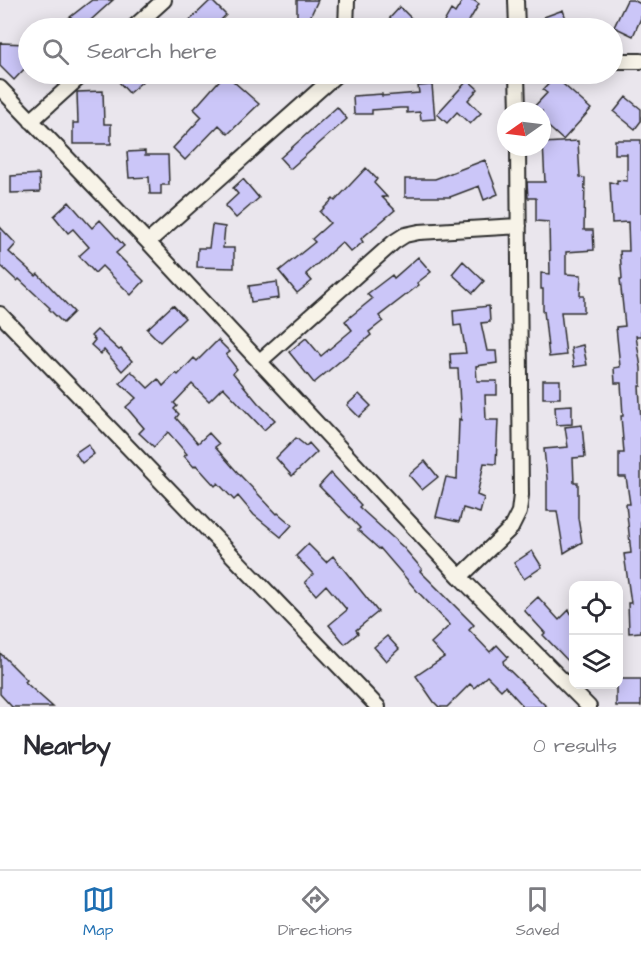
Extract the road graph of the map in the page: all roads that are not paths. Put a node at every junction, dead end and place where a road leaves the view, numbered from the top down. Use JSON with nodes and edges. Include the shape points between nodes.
{"nodes":[{"id":1,"x":164,"y":0,"type":"edge"},
{"id":2,"x":347,"y":0,"type":"edge"},
{"id":3,"x":516,"y":0,"type":"edge"},
{"id":4,"x":144,"y":18,"type":"edge"},
{"id":5,"x":346,"y":18,"type":"edge"},
{"id":6,"x":517,"y":18,"type":"edge"},
{"id":7,"x":623,"y":61,"type":"edge"},
{"id":8,"x":641,"y":61,"type":"edge"},
{"id":9,"x":72,"y":84,"type":"edge"},
{"id":10,"x":325,"y":84,"type":"edge"},
{"id":11,"x":517,"y":84,"type":"edge"},
{"id":12,"x":0,"y":88,"type":"edge"},
{"id":13,"x":518,"y":102,"type":"edge"},
{"id":14,"x":31,"y":121,"type":"junction"},
{"id":15,"x":518,"y":156,"type":"edge"},
{"id":16,"x":519,"y":226,"type":"junction"},
{"id":17,"x":148,"y":242,"type":"junction"},
{"id":18,"x":0,"y":314,"type":"edge"},
{"id":19,"x":259,"y":362,"type":"junction"},
{"id":20,"x":460,"y":577,"type":"junction"},
{"id":21,"x":378,"y":707,"type":"edge"},
{"id":22,"x":589,"y":707,"type":"edge"}],
"edges":[{"from":1,"to":4,"type":"street"},
{"from":2,"to":5,"type":"street"},
{"from":3,"to":6,"type":"street"},
{"from":7,"to":8,"type":"street"},
{"from":9,"to":14,"type":"street"},
{"from":10,"to":17,"type":"street"},
{"from":11,"to":13,"type":"street"},
{"from":12,"to":14,"type":"street"},
{"from":14,"to":17,"type":"street"},
{"from":15,"to":16,"type":"street"},
{"from":16,"to":19,"type":"street","via":[[405,235]]},
{"from":16,"to":20,"type":"street","via":[[519,512],[511,528]]},
{"from":17,"to":19,"type":"street"},
{"from":18,"to":21,"type":"street"},
{"from":19,"to":20,"type":"street"},
{"from":20,"to":22,"type":"street"}]}
